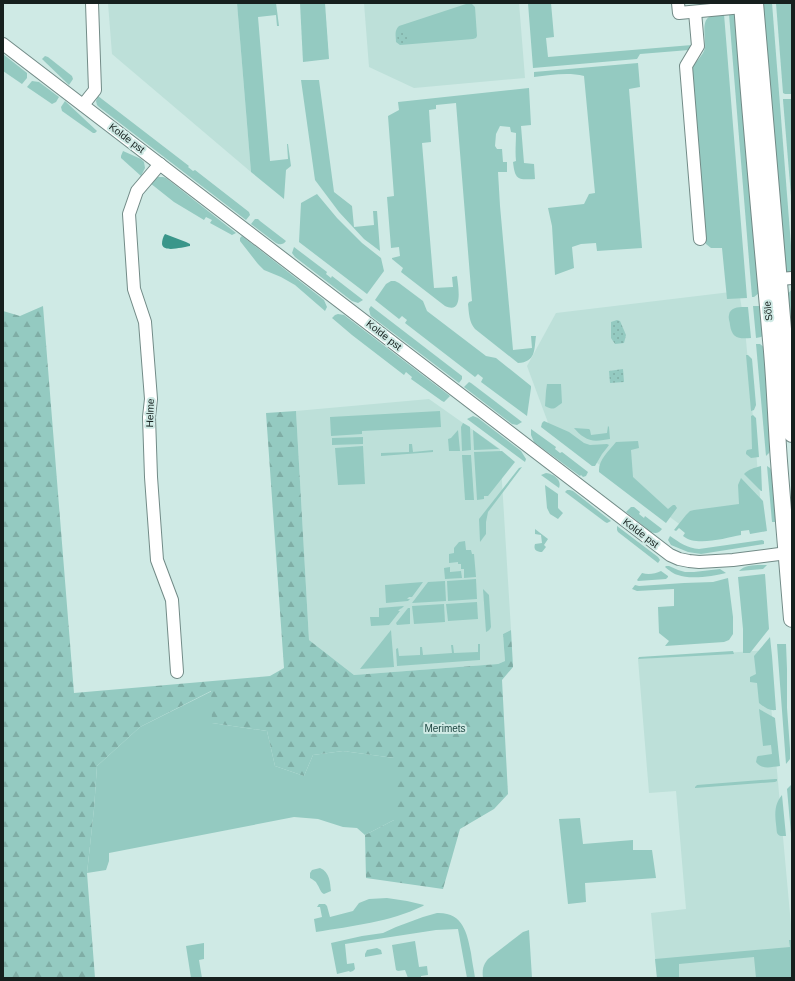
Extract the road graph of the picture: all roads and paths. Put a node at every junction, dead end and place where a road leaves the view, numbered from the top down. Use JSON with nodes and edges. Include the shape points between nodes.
{"nodes":[{"id":1,"x":92,"y":3,"type":"edge"},
{"id":2,"x":678,"y":3,"type":"edge"},
{"id":3,"x":747,"y":4,"type":"edge"},
{"id":4,"x":695,"y":12,"type":"junction"},
{"id":5,"x":3,"y":44,"type":"edge"},
{"id":6,"x":83,"y":105,"type":"junction"},
{"id":7,"x":160,"y":164,"type":"junction"},
{"id":8,"x":700,"y":239,"type":"dead end"},
{"id":9,"x":779,"y":279,"type":"edge"},
{"id":10,"x":786,"y":416,"type":"edge"},
{"id":11,"x":792,"y":434,"type":"edge"},
{"id":12,"x":787,"y":553,"type":"junction"},
{"id":13,"x":792,"y":619,"type":"edge"},
{"id":14,"x":177,"y":672,"type":"dead end"}],
"edges":[{"from":1,"to":6,"type":"street","via":[[95,90]]},
{"from":2,"to":4,"type":"street","via":[[679,13]]},
{"from":3,"to":4,"type":"street"},
{"from":3,"to":9,"type":"main road","name":"Sõle"},
{"from":4,"to":8,"type":"street","via":[[698,46],[686,66]]},
{"from":5,"to":6,"type":"street","name":"Kolde pst"},
{"from":6,"to":7,"type":"street","name":"Kolde pst"},
{"from":7,"to":12,"type":"street","name":"Kolde pst","via":[[670,555],[699,562]]},
{"from":7,"to":14,"type":"street","name":"Helme","via":[[137,191],[129,214],[134,289],[146,322],[151,399],[151,477],[157,560],[172,600]]},
{"from":9,"to":10,"type":"main road","name":"Sõle"},
{"from":10,"to":11,"type":"main road","name":"Sõle"},
{"from":10,"to":12,"type":"main road","name":"Sõle","via":[[779,461]]},
{"from":12,"to":13,"type":"main road","name":"Sõle"}]}
